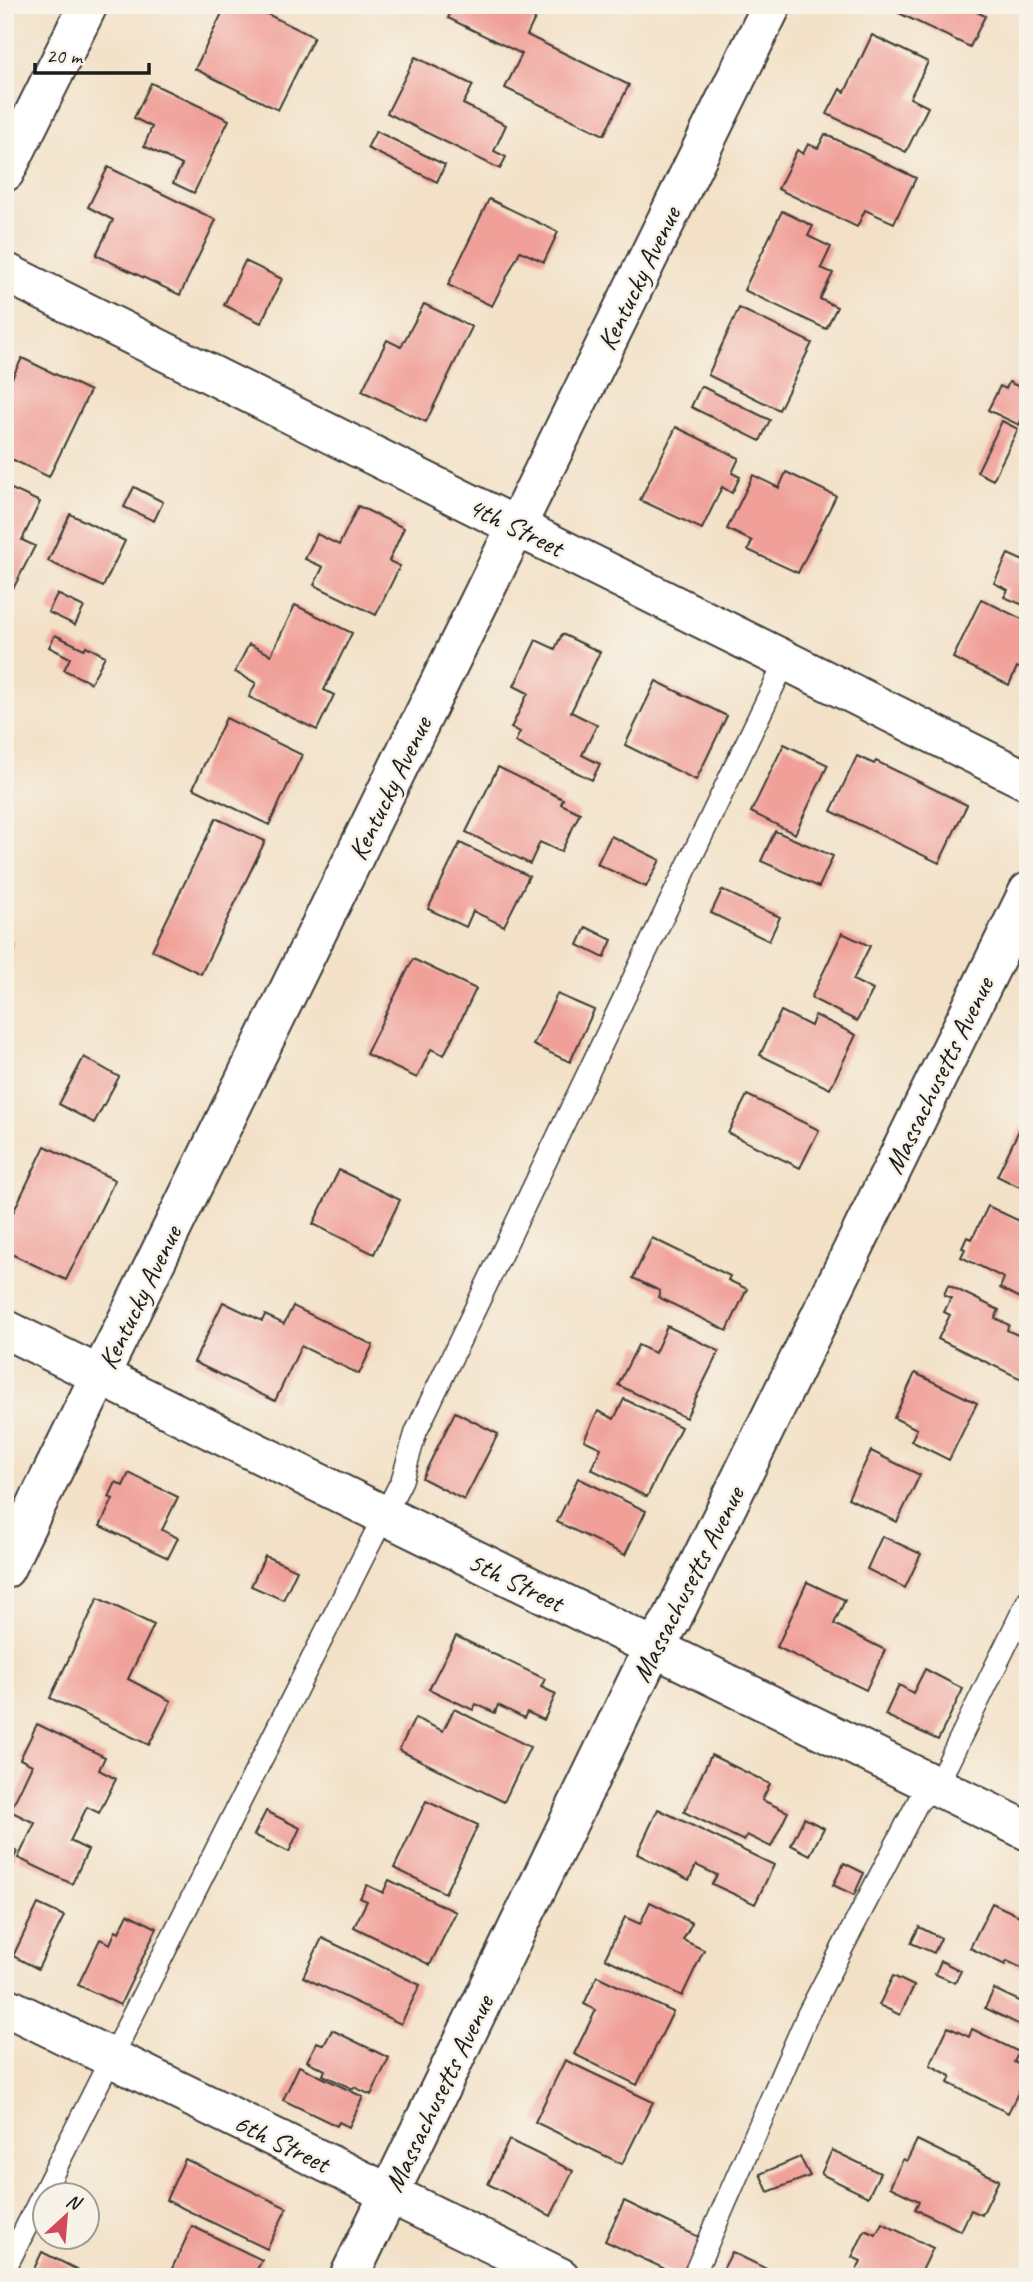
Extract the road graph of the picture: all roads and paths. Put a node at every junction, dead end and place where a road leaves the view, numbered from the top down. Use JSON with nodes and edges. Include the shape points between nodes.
{"nodes":[{"id":1,"x":88,"y":5,"type":"edge"},
{"id":2,"x":772,"y":5,"type":"edge"},
{"id":3,"x":5,"y":172,"type":"edge"},
{"id":4,"x":5,"y":272,"type":"edge"},
{"id":5,"x":517,"y":527,"type":"junction"},
{"id":6,"x":786,"y":660,"type":"junction"},
{"id":7,"x":1028,"y":781,"type":"edge"},
{"id":8,"x":1028,"y":892,"type":"edge"},
{"id":9,"x":5,"y":1329,"type":"edge"},
{"id":10,"x":100,"y":1377,"type":"junction"},
{"id":11,"x":383,"y":1515,"type":"junction"},
{"id":12,"x":5,"y":1569,"type":"edge"},
{"id":13,"x":1028,"y":1600,"type":"edge"},
{"id":14,"x":653,"y":1648,"type":"junction"},
{"id":15,"x":935,"y":1786,"type":"junction"},
{"id":16,"x":1028,"y":1831,"type":"edge"},
{"id":17,"x":5,"y":2006,"type":"edge"},
{"id":18,"x":112,"y":2059,"type":"junction"},
{"id":19,"x":390,"y":2194,"type":"junction"},
{"id":20,"x":5,"y":2269,"type":"edge"},
{"id":21,"x":349,"y":2277,"type":"edge"},
{"id":22,"x":559,"y":2277,"type":"edge"},
{"id":23,"x":694,"y":2277,"type":"edge"}],
"edges":[{"from":1,"to":3,"type":"street"},
{"from":2,"to":5,"type":"street","name":"Kentucky Avenue"},
{"from":4,"to":5,"type":"street","name":"4th Street"},
{"from":5,"to":6,"type":"street","name":"4th Street"},
{"from":5,"to":10,"type":"street","name":"Kentucky Avenue"},
{"from":6,"to":7,"type":"street","name":"4th Street"},
{"from":6,"to":11,"type":"lane","via":[[416,1432],[402,1480]]},
{"from":8,"to":14,"type":"street","name":"Massachusetts Avenue","via":[[671,1621]]},
{"from":9,"to":10,"type":"street","name":"5th Street"},
{"from":10,"to":11,"type":"street","name":"5th Street"},
{"from":10,"to":12,"type":"street","name":"Kentucky Avenue"},
{"from":11,"to":14,"type":"street","name":"5th Street"},
{"from":11,"to":18,"type":"lane"},
{"from":13,"to":15,"type":"lane"},
{"from":14,"to":15,"type":"street","name":"5th Street"},
{"from":14,"to":19,"type":"street","name":"Massachusetts Avenue"},
{"from":15,"to":16,"type":"street","name":"5th Street"},
{"from":15,"to":23,"type":"lane","via":[[918,1802],[808,2014]]},
{"from":17,"to":18,"type":"street","name":"6th Street"},
{"from":18,"to":19,"type":"street","name":"6th Street"},
{"from":18,"to":20,"type":"lane"},
{"from":19,"to":21,"type":"street","name":"Massachusetts Avenue"},
{"from":19,"to":22,"type":"street","name":"6th Street"}]}
